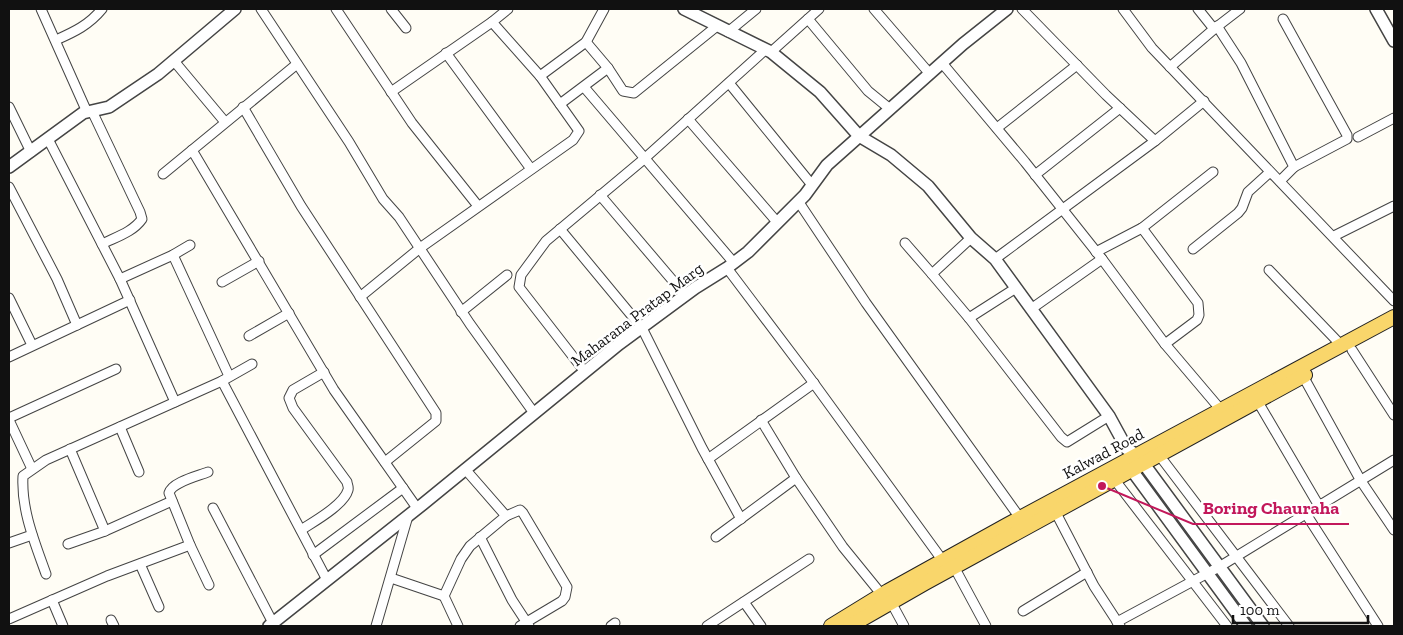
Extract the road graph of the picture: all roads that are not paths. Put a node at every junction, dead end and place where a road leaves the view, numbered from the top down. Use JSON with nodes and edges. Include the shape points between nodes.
{"nodes":[{"id":1,"x":41,"y":9,"type":"edge"},
{"id":2,"x":102,"y":9,"type":"edge"},
{"id":3,"x":235,"y":9,"type":"edge"},
{"id":4,"x":260,"y":9,"type":"edge"},
{"id":5,"x":392,"y":9,"type":"edge"},
{"id":6,"x":508,"y":9,"type":"edge"},
{"id":7,"x":604,"y":9,"type":"edge"},
{"id":8,"x":686,"y":9,"type":"edge"},
{"id":9,"x":756,"y":9,"type":"edge"},
{"id":10,"x":819,"y":9,"type":"edge"},
{"id":11,"x":1007,"y":9,"type":"edge"},
{"id":12,"x":1022,"y":9,"type":"edge"},
{"id":13,"x":1123,"y":9,"type":"edge"},
{"id":14,"x":1198,"y":9,"type":"edge"},
{"id":15,"x":1240,"y":9,"type":"edge"},
{"id":16,"x":1376,"y":9,"type":"edge"},
{"id":17,"x":341,"y":10,"type":"edge"},
{"id":18,"x":878,"y":10,"type":"edge"},
{"id":19,"x":808,"y":19,"type":"junction"},
{"id":20,"x":1283,"y":19,"type":"dead end"},
{"id":21,"x":492,"y":22,"type":"junction"},
{"id":22,"x":717,"y":26,"type":"junction"},
{"id":23,"x":1215,"y":27,"type":"junction"},
{"id":24,"x":406,"y":28,"type":"dead end"},
{"id":25,"x":728,"y":32,"type":"junction"},
{"id":26,"x":56,"y":40,"type":"junction"},
{"id":27,"x":1394,"y":41,"type":"edge"},
{"id":28,"x":586,"y":42,"type":"junction"},
{"id":29,"x":768,"y":51,"type":"junction"},
{"id":30,"x":446,"y":53,"type":"junction"},
{"id":31,"x":174,"y":61,"type":"junction"},
{"id":32,"x":942,"y":63,"type":"junction"},
{"id":33,"x":298,"y":64,"type":"junction"},
{"id":34,"x":1077,"y":65,"type":"junction"},
{"id":35,"x":1170,"y":67,"type":"junction"},
{"id":36,"x":608,"y":68,"type":"junction"},
{"id":37,"x":930,"y":74,"type":"junction"},
{"id":38,"x":540,"y":76,"type":"junction"},
{"id":39,"x":729,"y":83,"type":"junction"},
{"id":40,"x":584,"y":87,"type":"junction"},
{"id":41,"x":391,"y":92,"type":"junction"},
{"id":42,"x":1204,"y":101,"type":"junction"},
{"id":43,"x":560,"y":104,"type":"junction"},
{"id":44,"x":9,"y":107,"type":"edge"},
{"id":45,"x":244,"y":107,"type":"junction"},
{"id":46,"x":1120,"y":108,"type":"junction"},
{"id":47,"x":890,"y":109,"type":"junction"},
{"id":48,"x":89,"y":111,"type":"junction"},
{"id":49,"x":1394,"y":118,"type":"edge"},
{"id":50,"x":688,"y":119,"type":"junction"},
{"id":51,"x":225,"y":122,"type":"junction"},
{"id":52,"x":997,"y":128,"type":"junction"},
{"id":53,"x":859,"y":136,"type":"junction"},
{"id":54,"x":1358,"y":137,"type":"dead end"},
{"id":55,"x":48,"y":139,"type":"junction"},
{"id":56,"x":1154,"y":141,"type":"junction"},
{"id":57,"x":192,"y":150,"type":"junction"},
{"id":58,"x":31,"y":152,"type":"junction"},
{"id":59,"x":644,"y":158,"type":"junction"},
{"id":60,"x":9,"y":167,"type":"edge"},
{"id":61,"x":1294,"y":167,"type":"junction"},
{"id":62,"x":531,"y":169,"type":"junction"},
{"id":63,"x":1213,"y":172,"type":"dead end"},
{"id":64,"x":1270,"y":172,"type":"junction"},
{"id":65,"x":163,"y":174,"type":"dead end"},
{"id":66,"x":1035,"y":174,"type":"junction"},
{"id":67,"x":1280,"y":181,"type":"junction"},
{"id":68,"x":812,"y":185,"type":"junction"},
{"id":69,"x":9,"y":187,"type":"edge"},
{"id":70,"x":600,"y":195,"type":"junction"},
{"id":71,"x":798,"y":201,"type":"junction"},
{"id":72,"x":478,"y":206,"type":"junction"},
{"id":73,"x":1394,"y":206,"type":"edge"},
{"id":74,"x":1063,"y":210,"type":"junction"},
{"id":75,"x":777,"y":222,"type":"junction"},
{"id":76,"x":1142,"y":228,"type":"junction"},
{"id":77,"x":560,"y":229,"type":"junction"},
{"id":78,"x":1334,"y":236,"type":"junction"},
{"id":79,"x":971,"y":238,"type":"junction"},
{"id":80,"x":905,"y":243,"type":"dead end"},
{"id":81,"x":102,"y":244,"type":"junction"},
{"id":82,"x":190,"y":245,"type":"dead end"},
{"id":83,"x":420,"y":248,"type":"junction"},
{"id":84,"x":1193,"y":249,"type":"dead end"},
{"id":85,"x":173,"y":255,"type":"junction"},
{"id":86,"x":1099,"y":256,"type":"junction"},
{"id":87,"x":995,"y":259,"type":"junction"},
{"id":88,"x":258,"y":261,"type":"junction"},
{"id":89,"x":731,"y":266,"type":"junction"},
{"id":90,"x":1269,"y":270,"type":"dead end"},
{"id":91,"x":932,"y":274,"type":"junction"},
{"id":92,"x":507,"y":275,"type":"dead end"},
{"id":93,"x":120,"y":279,"type":"junction"},
{"id":94,"x":222,"y":282,"type":"dead end"},
{"id":95,"x":1016,"y":288,"type":"junction"},
{"id":96,"x":685,"y":295,"type":"junction"},
{"id":97,"x":360,"y":297,"type":"junction"},
{"id":98,"x":9,"y":298,"type":"edge"},
{"id":99,"x":130,"y":300,"type":"junction"},
{"id":100,"x":1394,"y":301,"type":"edge"},
{"id":101,"x":1031,"y":309,"type":"junction"},
{"id":102,"x":289,"y":312,"type":"junction"},
{"id":103,"x":462,"y":312,"type":"junction"},
{"id":104,"x":1394,"y":317,"type":"edge"},
{"id":105,"x":969,"y":318,"type":"junction"},
{"id":106,"x":77,"y":325,"type":"junction"},
{"id":107,"x":1394,"y":327,"type":"edge"},
{"id":108,"x":642,"y":328,"type":"junction"},
{"id":109,"x":249,"y":336,"type":"dead end"},
{"id":110,"x":1165,"y":344,"type":"junction"},
{"id":111,"x":32,"y":345,"type":"junction"},
{"id":112,"x":1346,"y":347,"type":"junction"},
{"id":113,"x":9,"y":357,"type":"edge"},
{"id":114,"x":252,"y":364,"type":"dead end"},
{"id":115,"x":116,"y":369,"type":"dead end"},
{"id":116,"x":324,"y":372,"type":"junction"},
{"id":117,"x":585,"y":372,"type":"junction"},
{"id":118,"x":1303,"y":376,"type":"junction"},
{"id":119,"x":225,"y":378,"type":"junction"},
{"id":120,"x":814,"y":383,"type":"junction"},
{"id":121,"x":175,"y":402,"type":"junction"},
{"id":122,"x":1258,"y":402,"type":"junction"},
{"id":123,"x":1221,"y":410,"type":"junction"},
{"id":124,"x":534,"y":413,"type":"junction"},
{"id":125,"x":1394,"y":415,"type":"edge"},
{"id":126,"x":1109,"y":416,"type":"junction"},
{"id":127,"x":9,"y":419,"type":"edge"},
{"id":128,"x":761,"y":420,"type":"junction"},
{"id":129,"x":120,"y":427,"type":"junction"},
{"id":130,"x":70,"y":449,"type":"junction"},
{"id":131,"x":1159,"y":455,"type":"junction"},
{"id":132,"x":708,"y":459,"type":"junction"},
{"id":133,"x":1133,"y":459,"type":"junction"},
{"id":134,"x":1394,"y":460,"type":"edge"},
{"id":135,"x":385,"y":462,"type":"junction"},
{"id":136,"x":32,"y":469,"type":"junction"},
{"id":137,"x":465,"y":469,"type":"junction"},
{"id":138,"x":139,"y":472,"type":"dead end"},
{"id":139,"x":208,"y":472,"type":"dead end"},
{"id":140,"x":796,"y":478,"type":"junction"},
{"id":141,"x":1114,"y":479,"type":"junction"},
{"id":142,"x":1360,"y":481,"type":"junction"},
{"id":143,"x":403,"y":488,"type":"junction"},
{"id":144,"x":172,"y":500,"type":"junction"},
{"id":145,"x":1319,"y":506,"type":"junction"},
{"id":146,"x":213,"y":508,"type":"dead end"},
{"id":147,"x":1055,"y":511,"type":"junction"},
{"id":148,"x":413,"y":512,"type":"junction"},
{"id":149,"x":1306,"y":514,"type":"junction"},
{"id":150,"x":506,"y":516,"type":"junction"},
{"id":151,"x":1020,"y":518,"type":"junction"},
{"id":152,"x":741,"y":519,"type":"junction"},
{"id":153,"x":300,"y":530,"type":"junction"},
{"id":154,"x":1394,"y":530,"type":"edge"},
{"id":155,"x":105,"y":531,"type":"junction"},
{"id":156,"x":32,"y":535,"type":"junction"},
{"id":157,"x":480,"y":537,"type":"junction"},
{"id":158,"x":716,"y":537,"type":"dead end"},
{"id":159,"x":9,"y":543,"type":"edge"},
{"id":160,"x":68,"y":544,"type":"dead end"},
{"id":161,"x":190,"y":545,"type":"junction"},
{"id":162,"x":313,"y":556,"type":"junction"},
{"id":163,"x":1236,"y":556,"type":"junction"},
{"id":164,"x":809,"y":559,"type":"dead end"},
{"id":165,"x":949,"y":561,"type":"junction"},
{"id":166,"x":140,"y":564,"type":"junction"},
{"id":167,"x":1219,"y":567,"type":"junction"},
{"id":168,"x":1087,"y":572,"type":"junction"},
{"id":169,"x":1206,"y":573,"type":"junction"},
{"id":170,"x":46,"y":574,"type":"dead end"},
{"id":171,"x":390,"y":578,"type":"junction"},
{"id":172,"x":327,"y":580,"type":"junction"},
{"id":173,"x":1192,"y":581,"type":"junction"},
{"id":174,"x":209,"y":585,"type":"dead end"},
{"id":175,"x":444,"y":596,"type":"junction"},
{"id":176,"x":887,"y":599,"type":"junction"},
{"id":177,"x":52,"y":600,"type":"junction"},
{"id":178,"x":744,"y":602,"type":"junction"},
{"id":179,"x":159,"y":607,"type":"dead end"},
{"id":180,"x":1023,"y":611,"type":"dead end"},
{"id":181,"x":9,"y":618,"type":"edge"},
{"id":182,"x":1119,"y":624,"type":"edge"},
{"id":183,"x":271,"y":625,"type":"edge"},
{"id":184,"x":525,"y":625,"type":"edge"},
{"id":185,"x":64,"y":626,"type":"edge"},
{"id":186,"x":376,"y":626,"type":"edge"},
{"id":187,"x":458,"y":626,"type":"edge"},
{"id":188,"x":707,"y":626,"type":"edge"},
{"id":189,"x":761,"y":626,"type":"edge"},
{"id":190,"x":831,"y":626,"type":"edge"},
{"id":191,"x":850,"y":626,"type":"edge"},
{"id":192,"x":904,"y":626,"type":"edge"},
{"id":193,"x":986,"y":626,"type":"edge"},
{"id":194,"x":1226,"y":626,"type":"edge"},
{"id":195,"x":1246,"y":626,"type":"edge"},
{"id":196,"x":1263,"y":626,"type":"edge"},
{"id":197,"x":1289,"y":626,"type":"edge"},
{"id":198,"x":1378,"y":626,"type":"edge"}],
"edges":[{"from":1,"to":26,"type":"street"},
{"from":2,"to":26,"type":"street","via":[[78,30]]},
{"from":3,"to":31,"type":"street"},
{"from":4,"to":33,"type":"street"},
{"from":5,"to":24,"type":"street"},
{"from":6,"to":21,"type":"street"},
{"from":7,"to":28,"type":"street"},
{"from":8,"to":22,"type":"street"},
{"from":9,"to":25,"type":"street"},
{"from":10,"to":19,"type":"street"},
{"from":11,"to":32,"type":"street","name":"Maharana Pratap Marg"},
{"from":12,"to":34,"type":"street"},
{"from":13,"to":35,"type":"street"},
{"from":14,"to":23,"type":"street"},
{"from":15,"to":23,"type":"street"},
{"from":16,"to":27,"type":"street"},
{"from":17,"to":41,"type":"street"},
{"from":18,"to":37,"type":"street"},
{"from":19,"to":29,"type":"street"},
{"from":19,"to":47,"type":"street","via":[[868,91]]},
{"from":20,"to":61,"type":"street","via":[[1347,134],[1346,139]]},
{"from":21,"to":30,"type":"street"},
{"from":21,"to":38,"type":"street"},
{"from":22,"to":25,"type":"street"},
{"from":22,"to":36,"type":"street","via":[[634,93],[623,91]]},
{"from":23,"to":35,"type":"street"},
{"from":23,"to":61,"type":"street","via":[[1242,63]]},
{"from":25,"to":29,"type":"street"},
{"from":26,"to":48,"type":"street"},
{"from":28,"to":36,"type":"street"},
{"from":28,"to":38,"type":"street"},
{"from":29,"to":39,"type":"street"},
{"from":29,"to":53,"type":"street","via":[[820,92]]},
{"from":30,"to":41,"type":"street"},
{"from":30,"to":62,"type":"street"},
{"from":31,"to":48,"type":"street","via":[[109,107]]},
{"from":31,"to":51,"type":"street"},
{"from":32,"to":37,"type":"street","name":"Maharana Pratap Marg"},
{"from":32,"to":52,"type":"street"},
{"from":33,"to":45,"type":"street"},
{"from":33,"to":83,"type":"street","via":[[383,199]]},
{"from":34,"to":46,"type":"street"},
{"from":34,"to":52,"type":"street"},
{"from":35,"to":42,"type":"street"},
{"from":36,"to":40,"type":"street"},
{"from":37,"to":47,"type":"street","name":"Maharana Pratap Marg"},
{"from":38,"to":43,"type":"street"},
{"from":39,"to":50,"type":"street"},
{"from":39,"to":68,"type":"street"},
{"from":40,"to":43,"type":"street"},
{"from":40,"to":59,"type":"street"},
{"from":41,"to":72,"type":"street"},
{"from":42,"to":56,"type":"street"},
{"from":42,"to":64,"type":"street"},
{"from":43,"to":62,"type":"street","via":[[579,131],[573,140]]},
{"from":44,"to":58,"type":"street"},
{"from":45,"to":51,"type":"street"},
{"from":45,"to":97,"type":"street","via":[[301,206]]},
{"from":46,"to":56,"type":"street"},
{"from":46,"to":66,"type":"street"},
{"from":47,"to":53,"type":"street","name":"Maharana Pratap Marg"},
{"from":48,"to":55,"type":"street"},
{"from":48,"to":81,"type":"street","via":[[142,219],[132,229]]},
{"from":49,"to":54,"type":"street"},
{"from":50,"to":59,"type":"street"},
{"from":50,"to":75,"type":"street"},
{"from":51,"to":57,"type":"street"},
{"from":52,"to":66,"type":"street"},
{"from":53,"to":68,"type":"street","name":"Maharana Pratap Marg"},
{"from":53,"to":79,"type":"street","via":[[891,155],[928,186]]},
{"from":55,"to":58,"type":"street"},
{"from":55,"to":81,"type":"street"},
{"from":56,"to":74,"type":"street"},
{"from":57,"to":65,"type":"street"},
{"from":57,"to":88,"type":"street"},
{"from":58,"to":60,"type":"street"},
{"from":59,"to":70,"type":"street"},
{"from":59,"to":89,"type":"street"},
{"from":61,"to":67,"type":"street"},
{"from":62,"to":72,"type":"street"},
{"from":63,"to":76,"type":"street"},
{"from":64,"to":67,"type":"street"},
{"from":64,"to":84,"type":"street","via":[[1248,192],[1238,213]]},
{"from":66,"to":74,"type":"street"},
{"from":67,"to":78,"type":"street"},
{"from":68,"to":71,"type":"street","name":"Maharana Pratap Marg"},
{"from":69,"to":106,"type":"street"},
{"from":70,"to":77,"type":"street"},
{"from":70,"to":96,"type":"street"},
{"from":71,"to":75,"type":"street","name":"Maharana Pratap Marg"},
{"from":71,"to":151,"type":"street","via":[[866,304]]},
{"from":72,"to":83,"type":"street"},
{"from":73,"to":78,"type":"street"},
{"from":74,"to":86,"type":"street"},
{"from":74,"to":87,"type":"street"},
{"from":75,"to":89,"type":"street","name":"Maharana Pratap Marg"},
{"from":76,"to":86,"type":"street"},
{"from":76,"to":110,"type":"street","via":[[1198,302],[1196,320]]},
{"from":77,"to":108,"type":"street"},
{"from":77,"to":117,"type":"street","via":[[546,241],[521,275],[519,286]]},
{"from":78,"to":100,"type":"street"},
{"from":79,"to":87,"type":"street"},
{"from":79,"to":91,"type":"street"},
{"from":80,"to":91,"type":"street"},
{"from":81,"to":93,"type":"street"},
{"from":82,"to":85,"type":"street"},
{"from":83,"to":97,"type":"street"},
{"from":83,"to":103,"type":"street"},
{"from":85,"to":93,"type":"street"},
{"from":85,"to":119,"type":"street"},
{"from":86,"to":101,"type":"street"},
{"from":86,"to":110,"type":"street"},
{"from":87,"to":95,"type":"street"},
{"from":88,"to":94,"type":"street"},
{"from":88,"to":102,"type":"street"},
{"from":89,"to":96,"type":"street","name":"Maharana Pratap Marg"},
{"from":89,"to":120,"type":"street"},
{"from":90,"to":112,"type":"street"},
{"from":91,"to":105,"type":"street"},
{"from":92,"to":103,"type":"street"},
{"from":93,"to":99,"type":"street"},
{"from":95,"to":101,"type":"street"},
{"from":95,"to":105,"type":"street"},
{"from":96,"to":108,"type":"street","name":"Maharana Pratap Marg"},
{"from":97,"to":135,"type":"street","via":[[436,413],[436,421]]},
{"from":98,"to":111,"type":"street"},
{"from":99,"to":106,"type":"street"},
{"from":99,"to":121,"type":"street"},
{"from":101,"to":126,"type":"street"},
{"from":102,"to":109,"type":"street"},
{"from":102,"to":116,"type":"street"},
{"from":103,"to":124,"type":"street"},
{"from":104,"to":112,"type":"main road","name":"Kalwad Road"},
{"from":105,"to":126,"type":"street","via":[[1066,442]]},
{"from":106,"to":111,"type":"street"},
{"from":107,"to":112,"type":"main road","name":"Kalwad Road"},
{"from":108,"to":117,"type":"street","name":"Maharana Pratap Marg"},
{"from":108,"to":132,"type":"street"},
{"from":110,"to":123,"type":"street"},
{"from":111,"to":113,"type":"street"},
{"from":112,"to":118,"type":"main road","name":"Kalwad Road"},
{"from":112,"to":123,"type":"main road","name":"Kalwad Road"},
{"from":112,"to":125,"type":"street"},
{"from":114,"to":119,"type":"street"},
{"from":115,"to":127,"type":"street"},
{"from":116,"to":135,"type":"street"},
{"from":116,"to":153,"type":"street","via":[[293,390],[288,398],[347,482],[348,490],[342,500]]},
{"from":117,"to":124,"type":"street","name":"Maharana Pratap Marg"},
{"from":118,"to":122,"type":"main road","name":"Kalwad Road"},
{"from":118,"to":142,"type":"street"},
{"from":119,"to":121,"type":"street"},
{"from":119,"to":153,"type":"street"},
{"from":120,"to":128,"type":"street"},
{"from":120,"to":165,"type":"street"},
{"from":121,"to":129,"type":"street"},
{"from":122,"to":131,"type":"main road","name":"Kalwad Road"},
{"from":122,"to":145,"type":"street"},
{"from":123,"to":133,"type":"main road","name":"Kalwad Road"},
{"from":124,"to":137,"type":"street","name":"Maharana Pratap Marg"},
{"from":126,"to":133,"type":"street"},
{"from":127,"to":136,"type":"street"},
{"from":128,"to":132,"type":"street"},
{"from":128,"to":140,"type":"street"},
{"from":129,"to":130,"type":"street"},
{"from":129,"to":138,"type":"street"},
{"from":130,"to":136,"type":"street"},
{"from":130,"to":155,"type":"street"},
{"from":131,"to":133,"type":"main road","name":"Kalwad Road"},
{"from":131,"to":163,"type":"street"},
{"from":132,"to":152,"type":"street"},
{"from":133,"to":141,"type":"main road","name":"Kalwad Road"},
{"from":133,"to":151,"type":"main road","name":"Kalwad Road"},
{"from":133,"to":167,"type":"street"},
{"from":133,"to":169,"type":"street"},
{"from":134,"to":142,"type":"street"},
{"from":135,"to":143,"type":"street"},
{"from":136,"to":156,"type":"street","via":[[23,476],[22,492]]},
{"from":137,"to":148,"type":"street","name":"Maharana Pratap Marg"},
{"from":137,"to":150,"type":"street"},
{"from":139,"to":144,"type":"street","via":[[175,485],[169,493]]},
{"from":140,"to":152,"type":"street"},
{"from":140,"to":176,"type":"street","via":[[843,547]]},
{"from":141,"to":147,"type":"main road","name":"Kalwad Road"},
{"from":141,"to":173,"type":"street"},
{"from":142,"to":145,"type":"street"},
{"from":142,"to":154,"type":"street"},
{"from":143,"to":148,"type":"street"},
{"from":143,"to":162,"type":"street"},
{"from":144,"to":155,"type":"street"},
{"from":144,"to":161,"type":"street"},
{"from":145,"to":149,"type":"street"},
{"from":146,"to":183,"type":"street"},
{"from":147,"to":165,"type":"main road","name":"Kalwad Road"},
{"from":147,"to":168,"type":"street"},
{"from":148,"to":171,"type":"street"},
{"from":148,"to":172,"type":"street","name":"Maharana Pratap Marg"},
{"from":149,"to":163,"type":"street"},
{"from":149,"to":198,"type":"street"},
{"from":150,"to":157,"type":"street"},
{"from":150,"to":184,"type":"street","via":[[520,510],[523,513],[567,587],[562,602]]},
{"from":151,"to":165,"type":"main road","name":"Kalwad Road"},
{"from":152,"to":158,"type":"street"},
{"from":153,"to":162,"type":"street"},
{"from":155,"to":160,"type":"street"},
{"from":156,"to":159,"type":"street"},
{"from":156,"to":170,"type":"street"},
{"from":157,"to":175,"type":"street","via":[[461,559]]},
{"from":157,"to":184,"type":"street"},
{"from":161,"to":166,"type":"street"},
{"from":161,"to":174,"type":"street"},
{"from":162,"to":172,"type":"street"},
{"from":163,"to":167,"type":"street"},
{"from":163,"to":197,"type":"street"},
{"from":164,"to":178,"type":"street"},
{"from":165,"to":176,"type":"main road","name":"Kalwad Road"},
{"from":165,"to":193,"type":"street"},
{"from":166,"to":177,"type":"street"},
{"from":166,"to":179,"type":"street"},
{"from":167,"to":169,"type":"street"},
{"from":167,"to":196,"type":"street"},
{"from":168,"to":180,"type":"street"},
{"from":168,"to":182,"type":"street"},
{"from":169,"to":173,"type":"street"},
{"from":169,"to":195,"type":"street"},
{"from":171,"to":175,"type":"street"},
{"from":171,"to":186,"type":"street"},
{"from":172,"to":183,"type":"street","name":"Maharana Pratap Marg"},
{"from":173,"to":182,"type":"street"},
{"from":173,"to":194,"type":"street"},
{"from":175,"to":187,"type":"street"},
{"from":176,"to":190,"type":"main road","name":"Kalwad Road"},
{"from":176,"to":191,"type":"main road","name":"Kalwad Road"},
{"from":176,"to":192,"type":"street"},
{"from":177,"to":181,"type":"street"},
{"from":177,"to":185,"type":"street"},
{"from":178,"to":188,"type":"street"},
{"from":178,"to":189,"type":"street"}]}
